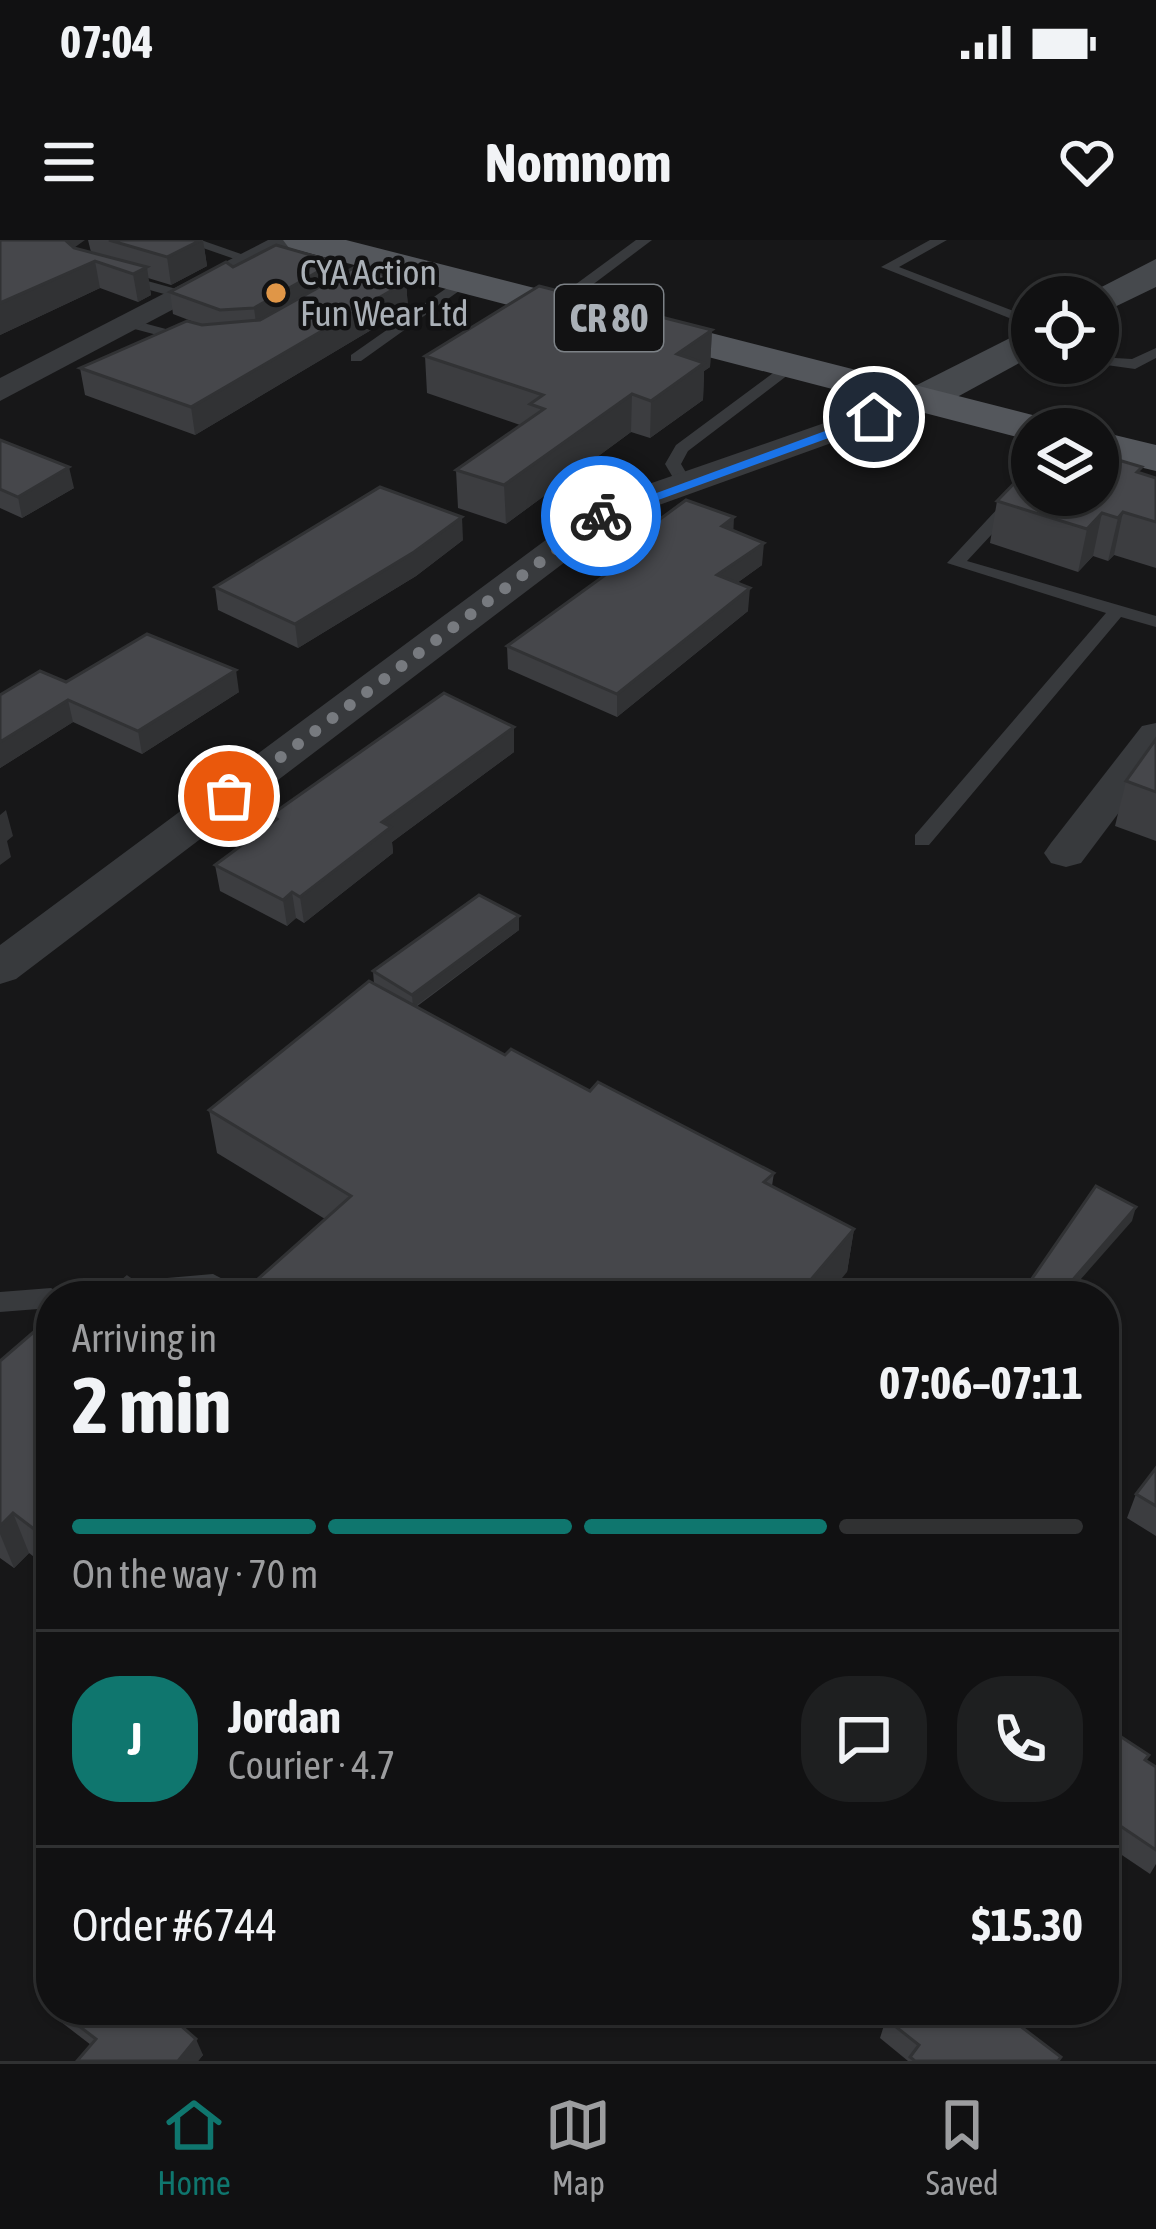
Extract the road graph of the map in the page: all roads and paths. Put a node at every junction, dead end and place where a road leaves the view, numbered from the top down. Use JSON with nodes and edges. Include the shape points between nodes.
{"nodes":[{"id":1,"x":187,"y":240,"type":"edge"},
{"id":2,"x":290,"y":240,"type":"edge"},
{"id":3,"x":302,"y":240,"type":"edge"},
{"id":4,"x":645,"y":240,"type":"edge"},
{"id":5,"x":940,"y":240,"type":"edge"},
{"id":6,"x":254,"y":261,"type":"junction"},
{"id":7,"x":1156,"y":271,"type":"edge"},
{"id":8,"x":104,"y":273,"type":"edge"},
{"id":9,"x":466,"y":281,"type":"junction"},
{"id":10,"x":1119,"y":291,"type":"edge"},
{"id":11,"x":186,"y":296,"type":"junction"},
{"id":12,"x":557,"y":304,"type":"junction"},
{"id":13,"x":1011,"y":315,"type":"edge"},
{"id":14,"x":132,"y":324,"type":"junction"},
{"id":15,"x":206,"y":344,"type":"edge"},
{"id":16,"x":1011,"y":350,"type":"edge"},
{"id":17,"x":1156,"y":352,"type":"edge"},
{"id":18,"x":356,"y":358,"type":"dead end"},
{"id":19,"x":1119,"y":363,"type":"edge"},
{"id":20,"x":794,"y":365,"type":"junction"},
{"id":21,"x":0,"y":392,"type":"edge"},
{"id":22,"x":922,"y":399,"type":"junction"},
{"id":23,"x":1011,"y":422,"type":"edge"},
{"id":24,"x":685,"y":483,"type":"junction"},
{"id":25,"x":1011,"y":504,"type":"edge"},
{"id":26,"x":1117,"y":611,"type":"junction"},
{"id":27,"x":1156,"y":622,"type":"edge"},
{"id":28,"x":1156,"y":735,"type":"edge"},
{"id":29,"x":922,"y":840,"type":"dead end"},
{"id":30,"x":1066,"y":853,"type":"dead end"},
{"id":31,"x":0,"y":968,"type":"edge"},
{"id":32,"x":36,"y":1299,"type":"edge"},
{"id":33,"x":0,"y":1301,"type":"edge"}],
"edges":[{"from":1,"to":6,"type":"lane"},
{"from":2,"to":6,"type":"street"},
{"from":3,"to":9,"type":"main road","number":"CR 80","via":[[382,271]]},
{"from":4,"to":12,"type":"lane"},
{"from":5,"to":13,"type":"lane","via":[[888,267]]},
{"from":6,"to":11,"type":"street"},
{"from":7,"to":10,"type":"street"},
{"from":8,"to":11,"type":"lane"},
{"from":9,"to":12,"type":"main road","number":"CR 80"},
{"from":9,"to":18,"type":"lane"},
{"from":11,"to":14,"type":"street"},
{"from":12,"to":20,"type":"main road","number":"CR 80"},
{"from":14,"to":15,"type":"lane"},
{"from":14,"to":21,"type":"street"},
{"from":16,"to":22,"type":"street"},
{"from":17,"to":19,"type":"lane"},
{"from":20,"to":22,"type":"main road","number":"CR 80"},
{"from":20,"to":24,"type":"lane","via":[[682,448],[673,464]]},
{"from":22,"to":23,"type":"main road","number":"CR 80"},
{"from":22,"to":24,"type":"street"},
{"from":24,"to":31,"type":"street","via":[[610,510]]},
{"from":25,"to":26,"type":"lane","via":[[956,563]]},
{"from":26,"to":27,"type":"lane"},
{"from":26,"to":29,"type":"lane"},
{"from":28,"to":30,"type":"street"},
{"from":32,"to":33,"type":"lane"}]}
